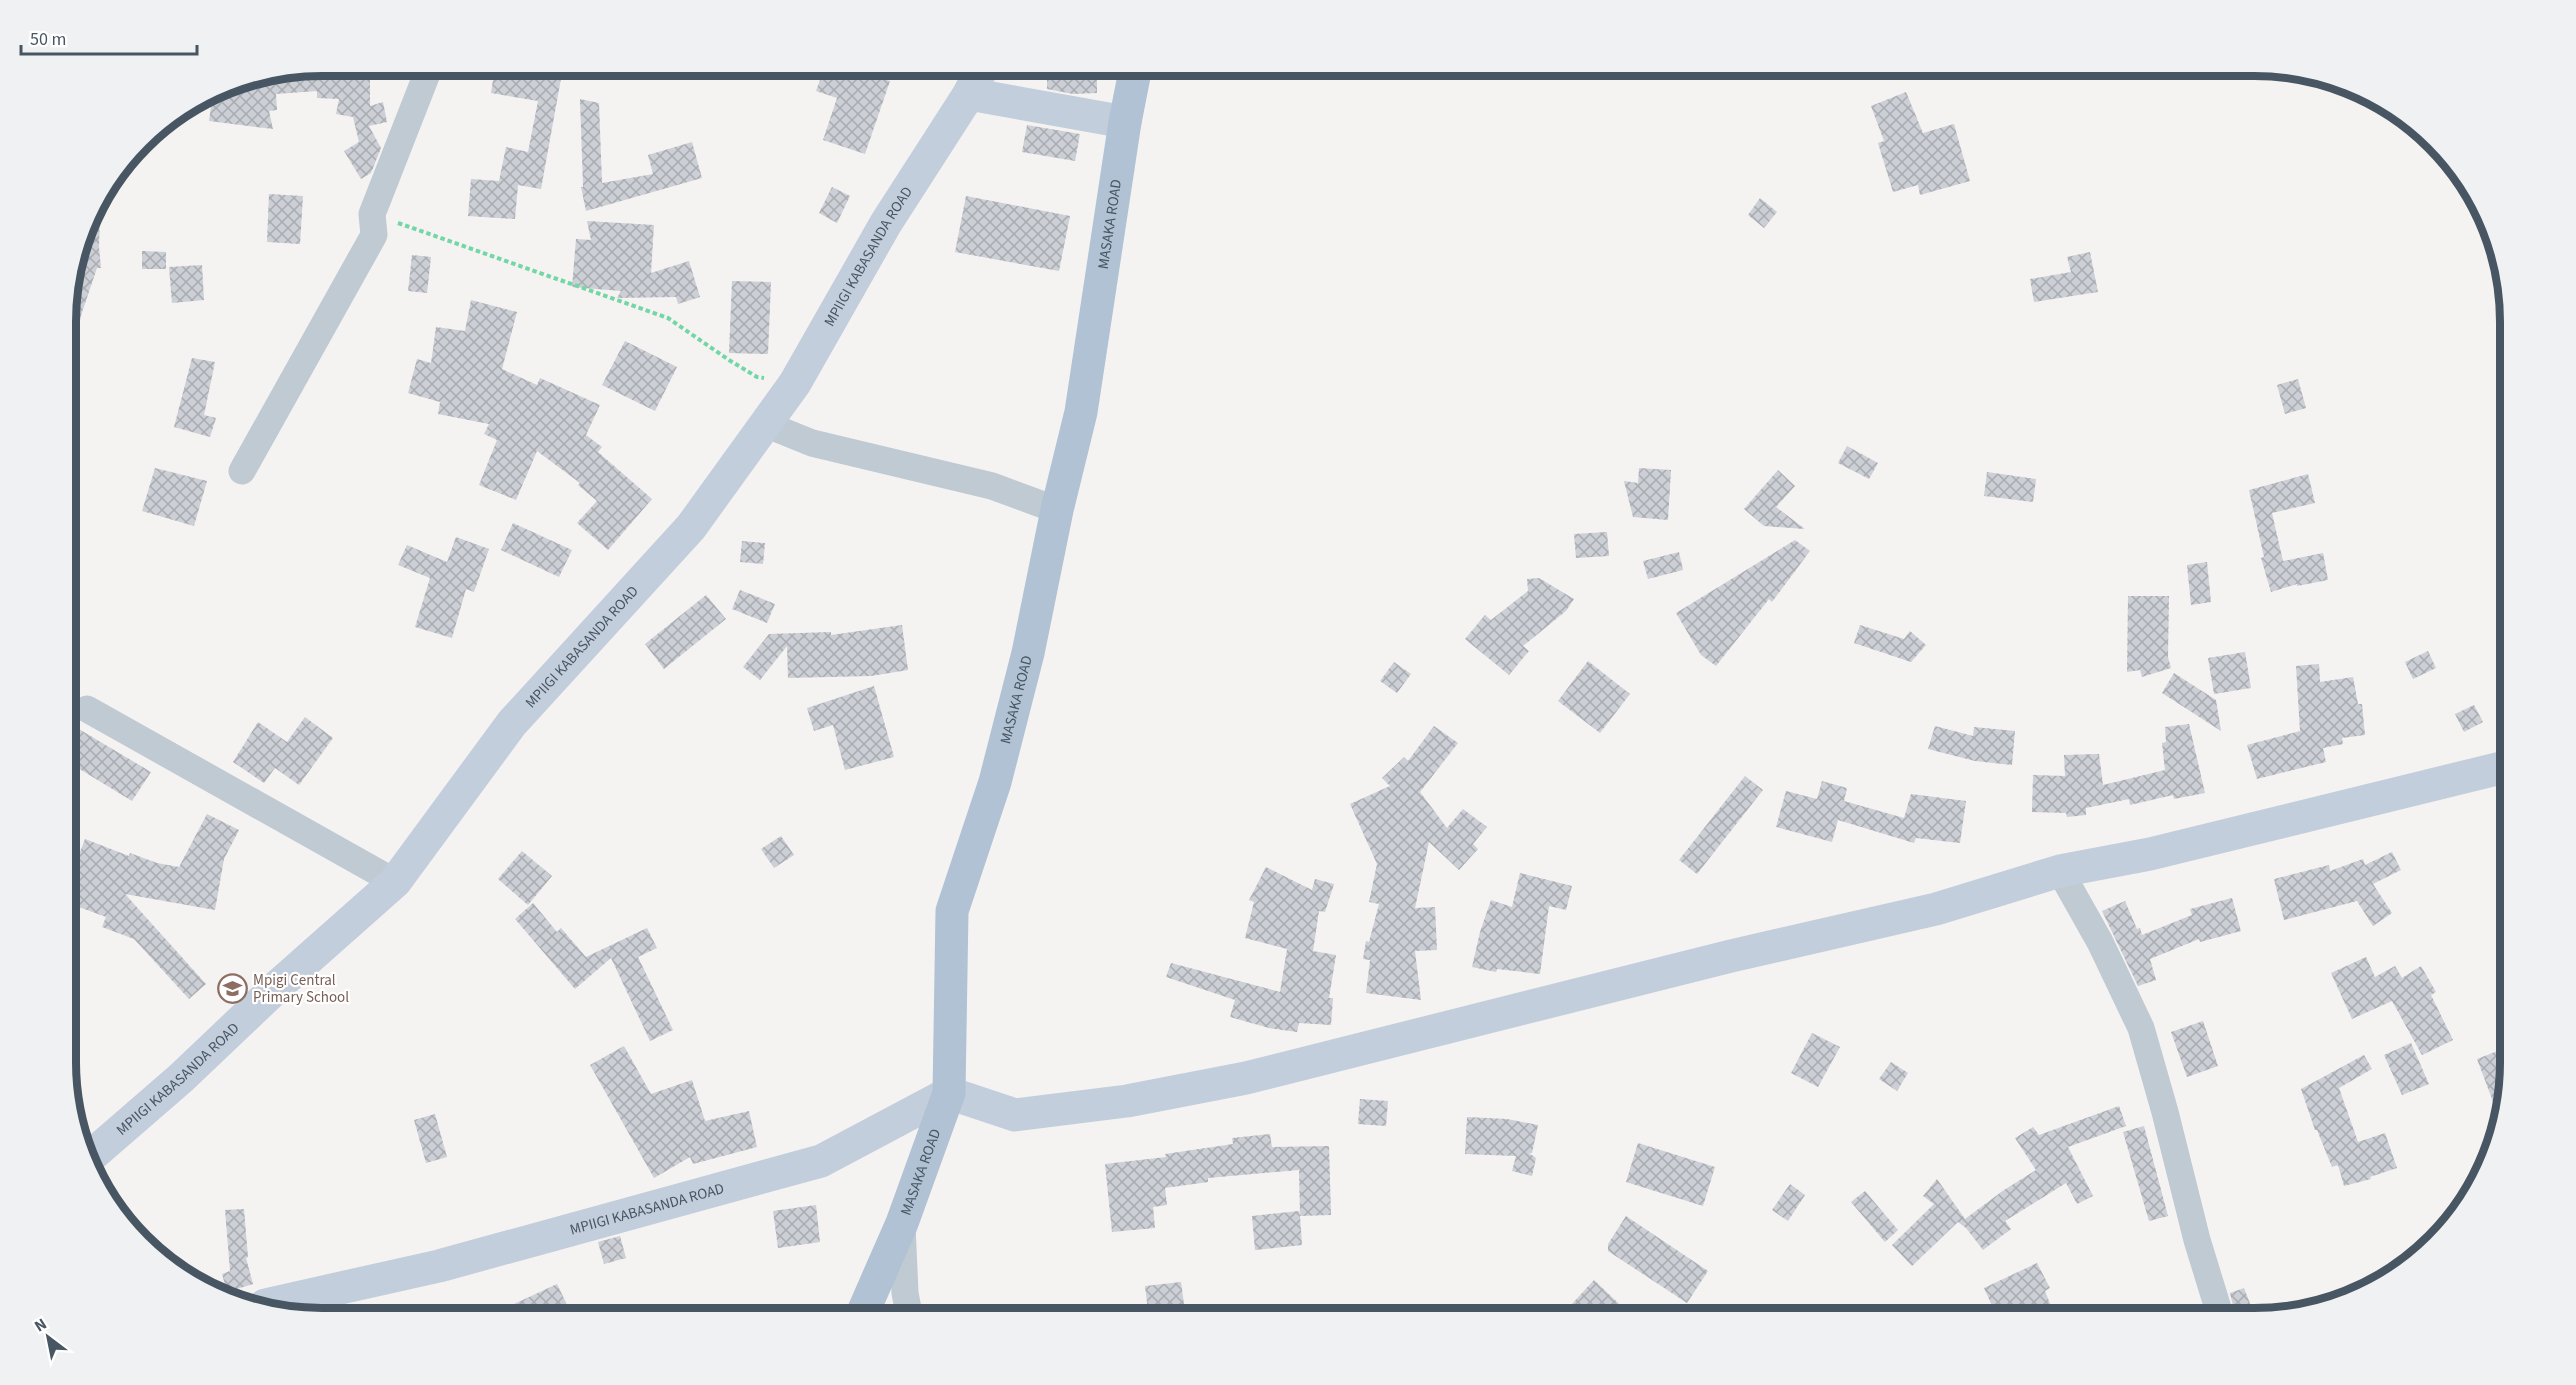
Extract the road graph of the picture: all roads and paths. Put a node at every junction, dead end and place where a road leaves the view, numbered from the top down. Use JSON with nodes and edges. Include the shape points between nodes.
{"nodes":[{"id":1,"x":426,"y":76,"type":"edge"},
{"id":2,"x":1134,"y":76,"type":"edge"},
{"id":3,"x":976,"y":80,"type":"edge"},
{"id":4,"x":1125,"y":122,"type":"junction"},
{"id":5,"x":372,"y":214,"type":"junction"},
{"id":6,"x":795,"y":383,"type":"junction"},
{"id":7,"x":765,"y":424,"type":"junction"},
{"id":8,"x":242,"y":471,"type":"dead end"},
{"id":9,"x":1057,"y":510,"type":"junction"},
{"id":10,"x":87,"y":709,"type":"dead end"},
{"id":11,"x":2500,"y":768,"type":"edge"},
{"id":12,"x":2060,"y":872,"type":"junction"},
{"id":13,"x":395,"y":882,"type":"junction"},
{"id":14,"x":949,"y":1094,"type":"junction"},
{"id":15,"x":94,"y":1153,"type":"edge"},
{"id":16,"x":902,"y":1223,"type":"junction"},
{"id":17,"x":272,"y":1303,"type":"edge"},
{"id":18,"x":865,"y":1308,"type":"edge"},
{"id":19,"x":908,"y":1308,"type":"edge"},
{"id":20,"x":2218,"y":1308,"type":"edge"}],
"edges":[{"from":1,"to":5,"type":"street"},
{"from":2,"to":4,"type":"main road","name":"MASAKA ROAD"},
{"from":3,"to":4,"type":"main road"},
{"from":3,"to":6,"type":"main road","name":"MPIIGI KABASANDA ROAD","via":[[886,223]]},
{"from":4,"to":9,"type":"main road","name":"MASAKA ROAD","via":[[1081,412]]},
{"from":5,"to":6,"type":"path","via":[[668,318],[757,377]]},
{"from":5,"to":8,"type":"street","via":[[374,235]]},
{"from":6,"to":7,"type":"main road","name":"MPIIGI KABASANDA ROAD"},
{"from":7,"to":9,"type":"street","via":[[812,443],[992,486]]},
{"from":7,"to":13,"type":"main road","name":"MPIIGI KABASANDA ROAD","via":[[691,527],[512,723]]},
{"from":9,"to":14,"type":"main road","name":"MASAKA ROAD","via":[[1029,653],[995,782],[952,911]]},
{"from":10,"to":13,"type":"street"},
{"from":11,"to":12,"type":"main road","via":[[2150,854]]},
{"from":12,"to":14,"type":"main road","via":[[1936,909],[1235,1080],[1127,1101],[1015,1115]]},
{"from":12,"to":20,"type":"street","via":[[2100,942],[2141,1028]]},
{"from":13,"to":15,"type":"main road","name":"MPIIGI KABASANDA ROAD"},
{"from":14,"to":16,"type":"main road","name":"MASAKA ROAD"},
{"from":14,"to":17,"type":"main road","name":"MPIIGI KABASANDA ROAD","via":[[821,1161],[439,1266]]},
{"from":16,"to":18,"type":"main road","name":"MASAKA ROAD"},
{"from":16,"to":19,"type":"street"}]}
